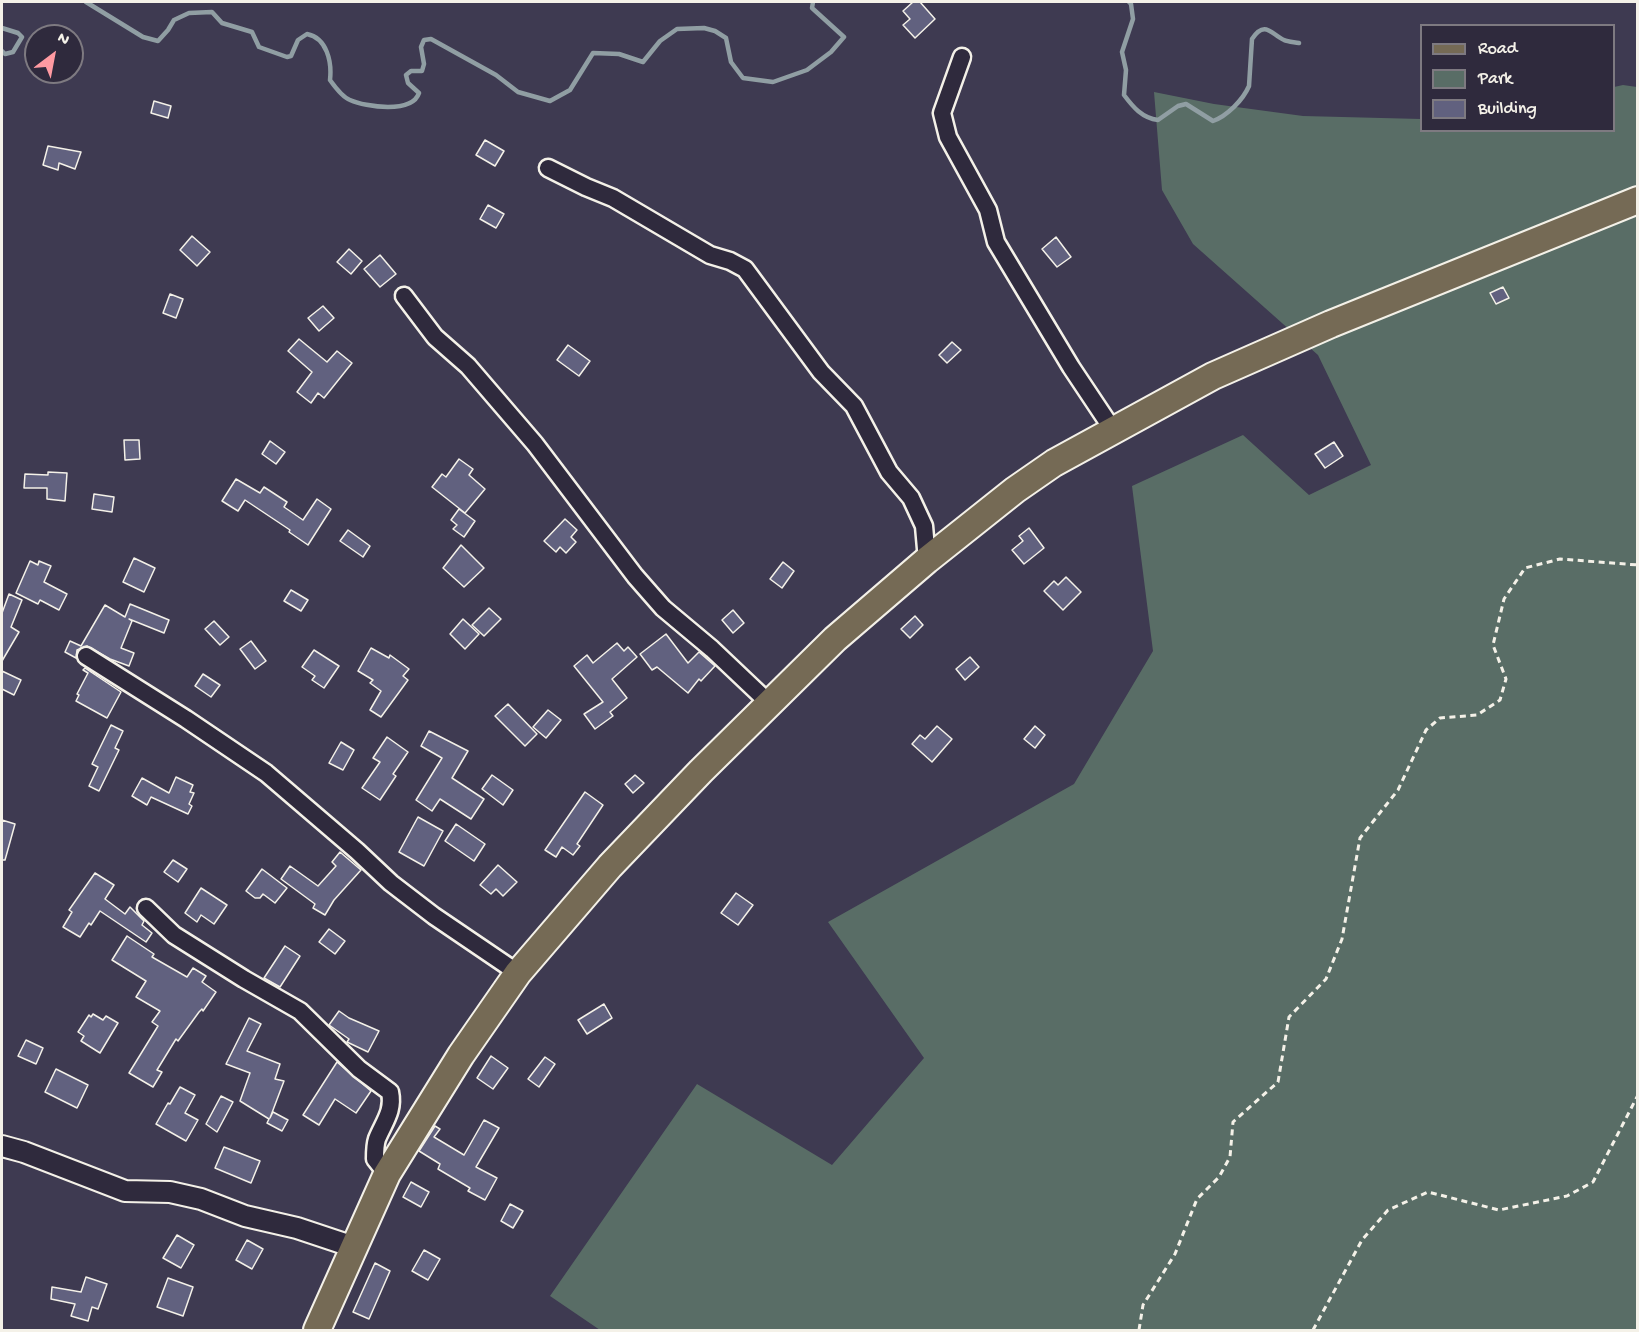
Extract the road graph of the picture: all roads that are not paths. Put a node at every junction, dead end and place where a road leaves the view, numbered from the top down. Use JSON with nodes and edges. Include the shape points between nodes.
{"nodes":[{"id":1,"x":962,"y":57,"type":"dead end"},
{"id":2,"x":548,"y":168,"type":"dead end"},
{"id":3,"x":1638,"y":200,"type":"edge"},
{"id":4,"x":404,"y":296,"type":"dead end"},
{"id":5,"x":1113,"y":430,"type":"junction"},
{"id":6,"x":927,"y":560,"type":"junction"},
{"id":7,"x":86,"y":656,"type":"dead end"},
{"id":8,"x":769,"y":703,"type":"junction"},
{"id":9,"x":146,"y":908,"type":"dead end"},
{"id":10,"x":518,"y":973,"type":"junction"},
{"id":11,"x":2,"y":1146,"type":"edge"},
{"id":12,"x":387,"y":1174,"type":"junction"},
{"id":13,"x":354,"y":1247,"type":"junction"},
{"id":14,"x":317,"y":1330,"type":"edge"}],
"edges":[{"from":1,"to":5,"type":"street","via":[[942,113],[948,137],[988,210],[996,242]]},
{"from":2,"to":6,"type":"street","via":[[613,198],[710,255],[745,269],[821,372],[854,406],[889,472],[911,498],[924,526]]},
{"from":3,"to":5,"type":"main road","via":[[1331,324],[1213,376]]},
{"from":4,"to":8,"type":"street","via":[[435,338],[468,366],[535,444],[663,608]]},
{"from":5,"to":6,"type":"main road","via":[[1015,490]]},
{"from":6,"to":8,"type":"main road","via":[[835,639]]},
{"from":7,"to":10,"type":"street","via":[[266,773],[391,883]]},
{"from":8,"to":10,"type":"main road","via":[[610,866]]},
{"from":9,"to":12,"type":"street","via":[[174,935],[300,1011],[359,1069],[390,1092],[393,1103],[376,1141],[375,1159]]},
{"from":10,"to":12,"type":"main road","via":[[461,1054]]},
{"from":11,"to":13,"type":"street","via":[[125,1191],[170,1192],[201,1199],[244,1216]]},
{"from":12,"to":13,"type":"main road"},
{"from":13,"to":14,"type":"main road"}]}
